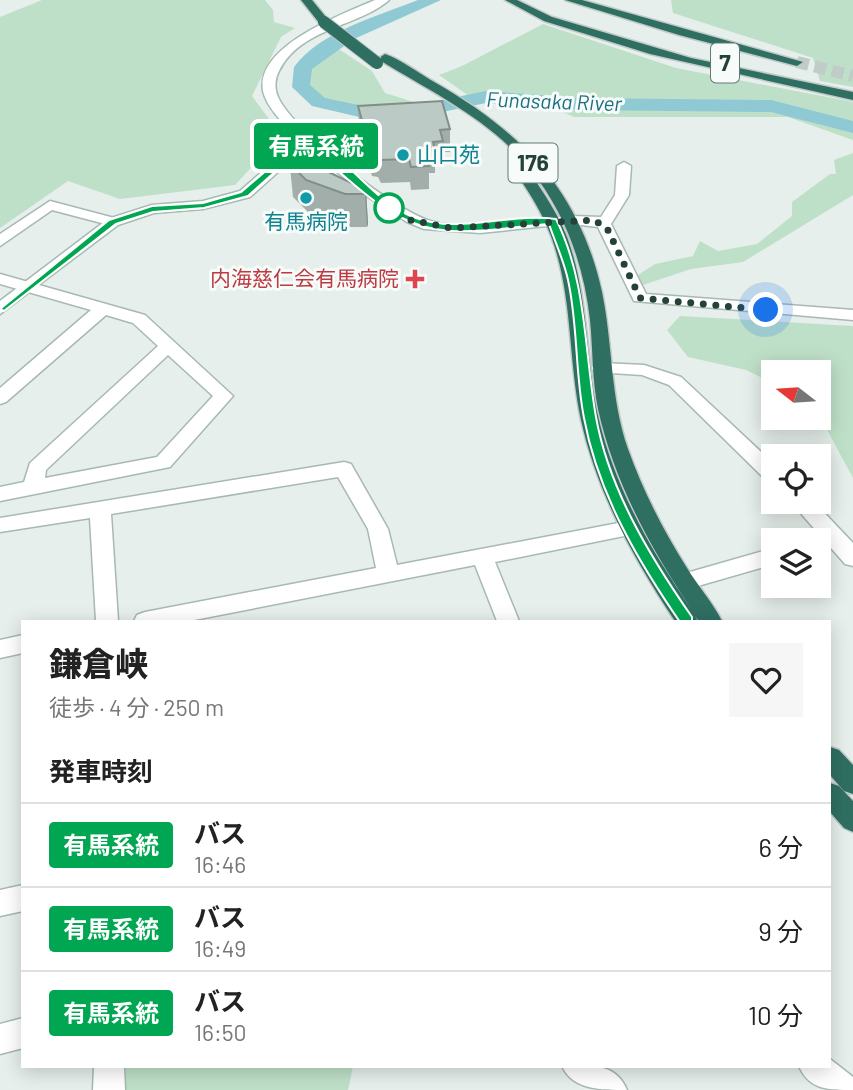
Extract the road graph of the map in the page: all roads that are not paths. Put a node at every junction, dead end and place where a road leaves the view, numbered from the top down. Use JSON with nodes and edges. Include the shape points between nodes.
{"nodes":[{"id":1,"x":306,"y":0,"type":"edge"},
{"id":2,"x":318,"y":0,"type":"edge"},
{"id":3,"x":384,"y":0,"type":"edge"},
{"id":4,"x":570,"y":0,"type":"edge"},
{"id":5,"x":602,"y":0,"type":"edge"},
{"id":6,"x":515,"y":2,"type":"edge"},
{"id":7,"x":329,"y":20,"type":"junction"},
{"id":8,"x":773,"y":56,"type":"junction"},
{"id":9,"x":797,"y":62,"type":"tunnel mouth"},
{"id":10,"x":853,"y":94,"type":"edge"},
{"id":11,"x":307,"y":139,"type":"junction"},
{"id":12,"x":624,"y":166,"type":"dead end"},
{"id":13,"x":563,"y":220,"type":"junction"},
{"id":14,"x":113,"y":222,"type":"junction"},
{"id":15,"x":604,"y":224,"type":"junction"},
{"id":16,"x":0,"y":242,"type":"edge"},
{"id":17,"x":0,"y":279,"type":"edge"},
{"id":18,"x":28,"y":287,"type":"junction"},
{"id":19,"x":104,"y":308,"type":"junction"},
{"id":20,"x":0,"y":309,"type":"edge"},
{"id":21,"x":853,"y":315,"type":"edge"},
{"id":22,"x":169,"y":347,"type":"junction"},
{"id":23,"x":601,"y":368,"type":"junction"},
{"id":24,"x":0,"y":398,"type":"edge"},
{"id":25,"x":761,"y":464,"type":"edge"},
{"id":26,"x":33,"y":488,"type":"junction"},
{"id":27,"x":0,"y":494,"type":"edge"},
{"id":28,"x":100,"y":509,"type":"junction"},
{"id":29,"x":0,"y":525,"type":"edge"},
{"id":30,"x":629,"y":528,"type":"junction"},
{"id":31,"x":831,"y":542,"type":"edge"},
{"id":32,"x":483,"y":558,"type":"junction"},
{"id":33,"x":853,"y":558,"type":"edge"},
{"id":34,"x":761,"y":560,"type":"edge"},
{"id":35,"x":389,"y":576,"type":"junction"},
{"id":36,"x":684,"y":582,"type":"junction"},
{"id":37,"x":107,"y":620,"type":"edge"},
{"id":38,"x":150,"y":620,"type":"edge"},
{"id":39,"x":508,"y":620,"type":"edge"},
{"id":40,"x":686,"y":620,"type":"edge"},
{"id":41,"x":710,"y":620,"type":"edge"},
{"id":42,"x":21,"y":644,"type":"edge"},
{"id":43,"x":0,"y":649,"type":"edge"},
{"id":44,"x":831,"y":759,"type":"edge"},
{"id":45,"x":853,"y":783,"type":"edge"},
{"id":46,"x":831,"y":795,"type":"edge"},
{"id":47,"x":853,"y":820,"type":"edge"},
{"id":48,"x":21,"y":898,"type":"edge"},
{"id":49,"x":0,"y":903,"type":"edge"},
{"id":50,"x":21,"y":1034,"type":"edge"},
{"id":51,"x":0,"y":1039,"type":"edge"},
{"id":52,"x":109,"y":1068,"type":"edge"},
{"id":53,"x":580,"y":1068,"type":"edge"},
{"id":54,"x":816,"y":1068,"type":"edge"},
{"id":55,"x":109,"y":1090,"type":"edge"},
{"id":56,"x":611,"y":1090,"type":"edge"},
{"id":57,"x":844,"y":1090,"type":"edge"}],
"edges":[{"from":1,"to":7,"type":"highway","number":"176"},
{"from":2,"to":7,"type":"highway","number":"176"},
{"from":3,"to":11,"type":"street","via":[[301,42],[273,70],[269,93]]},
{"from":4,"to":8,"type":"highway","number":"7"},
{"from":5,"to":8,"type":"highway","number":"7"},
{"from":6,"to":10,"type":"highway","number":"7","via":[[743,68]]},
{"from":6,"to":10,"type":"highway","via":[[612,40],[712,66]]},
{"from":7,"to":13,"type":"highway","number":"176","bridge":true,"via":[[381,61],[473,119]]},
{"from":8,"to":9,"type":"highway","number":"7"},
{"from":11,"to":13,"type":"street","via":[[383,204],[410,220],[451,228]]},
{"from":11,"to":14,"type":"street","via":[[245,194],[204,205],[152,209]]},
{"from":12,"to":15,"type":"street","via":[[622,195]]},
{"from":13,"to":15,"type":"street"},
{"from":13,"to":23,"type":"highway","number":"176","via":[[591,277]]},
{"from":13,"to":30,"type":"highway","number":"176","via":[[590,418]]},
{"from":14,"to":16,"type":"street","via":[[50,205]]},
{"from":14,"to":18,"type":"street"},
{"from":15,"to":21,"type":"street","via":[[640,298]]},
{"from":17,"to":18,"type":"street"},
{"from":18,"to":19,"type":"street"},
{"from":18,"to":20,"type":"street"},
{"from":19,"to":22,"type":"street","via":[[139,319]]},
{"from":19,"to":24,"type":"street"},
{"from":22,"to":26,"type":"street","via":[[37,468]]},
{"from":22,"to":26,"type":"street","via":[[224,397],[163,462]]},
{"from":23,"to":25,"type":"street","via":[[644,370],[675,381]]},
{"from":23,"to":36,"type":"highway","number":"176","via":[[610,419],[629,477]]},
{"from":26,"to":27,"type":"street"},
{"from":28,"to":29,"type":"street"},
{"from":28,"to":35,"type":"street","via":[[344,469],[378,529]]},
{"from":28,"to":37,"type":"street"},
{"from":30,"to":32,"type":"street"},
{"from":30,"to":40,"type":"highway","number":"176"},
{"from":31,"to":33,"type":"street"},
{"from":32,"to":35,"type":"street"},
{"from":32,"to":39,"type":"street"},
{"from":34,"to":36,"type":"street"},
{"from":35,"to":38,"type":"street"},
{"from":36,"to":41,"type":"highway","number":"176"},
{"from":42,"to":43,"type":"street"},
{"from":44,"to":45,"type":"highway"},
{"from":46,"to":47,"type":"highway"},
{"from":48,"to":49,"type":"street"},
{"from":50,"to":51,"type":"street"},
{"from":52,"to":55,"type":"street"},
{"from":53,"to":56,"type":"street"},
{"from":54,"to":57,"type":"street"}]}
